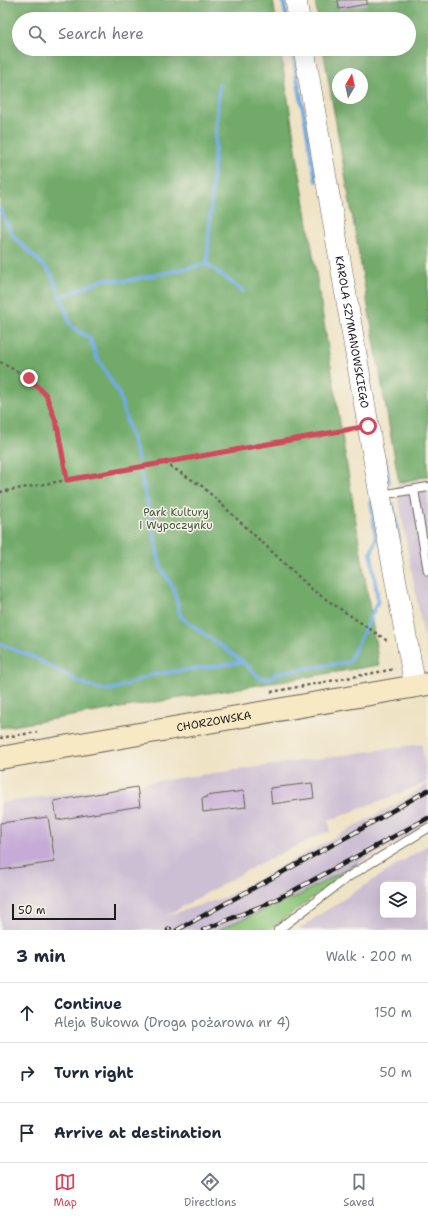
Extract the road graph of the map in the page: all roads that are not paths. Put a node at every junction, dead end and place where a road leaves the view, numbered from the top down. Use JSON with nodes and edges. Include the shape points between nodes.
{"nodes":[{"id":1,"x":296,"y":0,"type":"edge"},
{"id":2,"x":298,"y":12,"type":"edge"},
{"id":3,"x":305,"y":56,"type":"edge"},
{"id":4,"x":428,"y":487,"type":"edge"},
{"id":5,"x":414,"y":490,"type":"junction"},
{"id":6,"x":380,"y":495,"type":"junction"},
{"id":7,"x":428,"y":571,"type":"edge"},
{"id":8,"x":416,"y":673,"type":"edge"},
{"id":9,"x":0,"y":758,"type":"edge"},
{"id":10,"x":428,"y":828,"type":"edge"},
{"id":11,"x":278,"y":930,"type":"edge"}],
"edges":[{"from":1,"to":2,"type":"street"},
{"from":3,"to":6,"type":"street","name":"KAROLA SZYMANOWSKIEGO"},
{"from":4,"to":5,"type":"lane"},
{"from":5,"to":6,"type":"lane"},
{"from":5,"to":7,"type":"lane"},
{"from":6,"to":8,"type":"street","name":"KAROLA SZYMANOWSKIEGO"},
{"from":8,"to":9,"type":"main road","name":"CHORZOWSKA"},
{"from":10,"to":11,"type":"lane","via":[[348,877]]}]}
